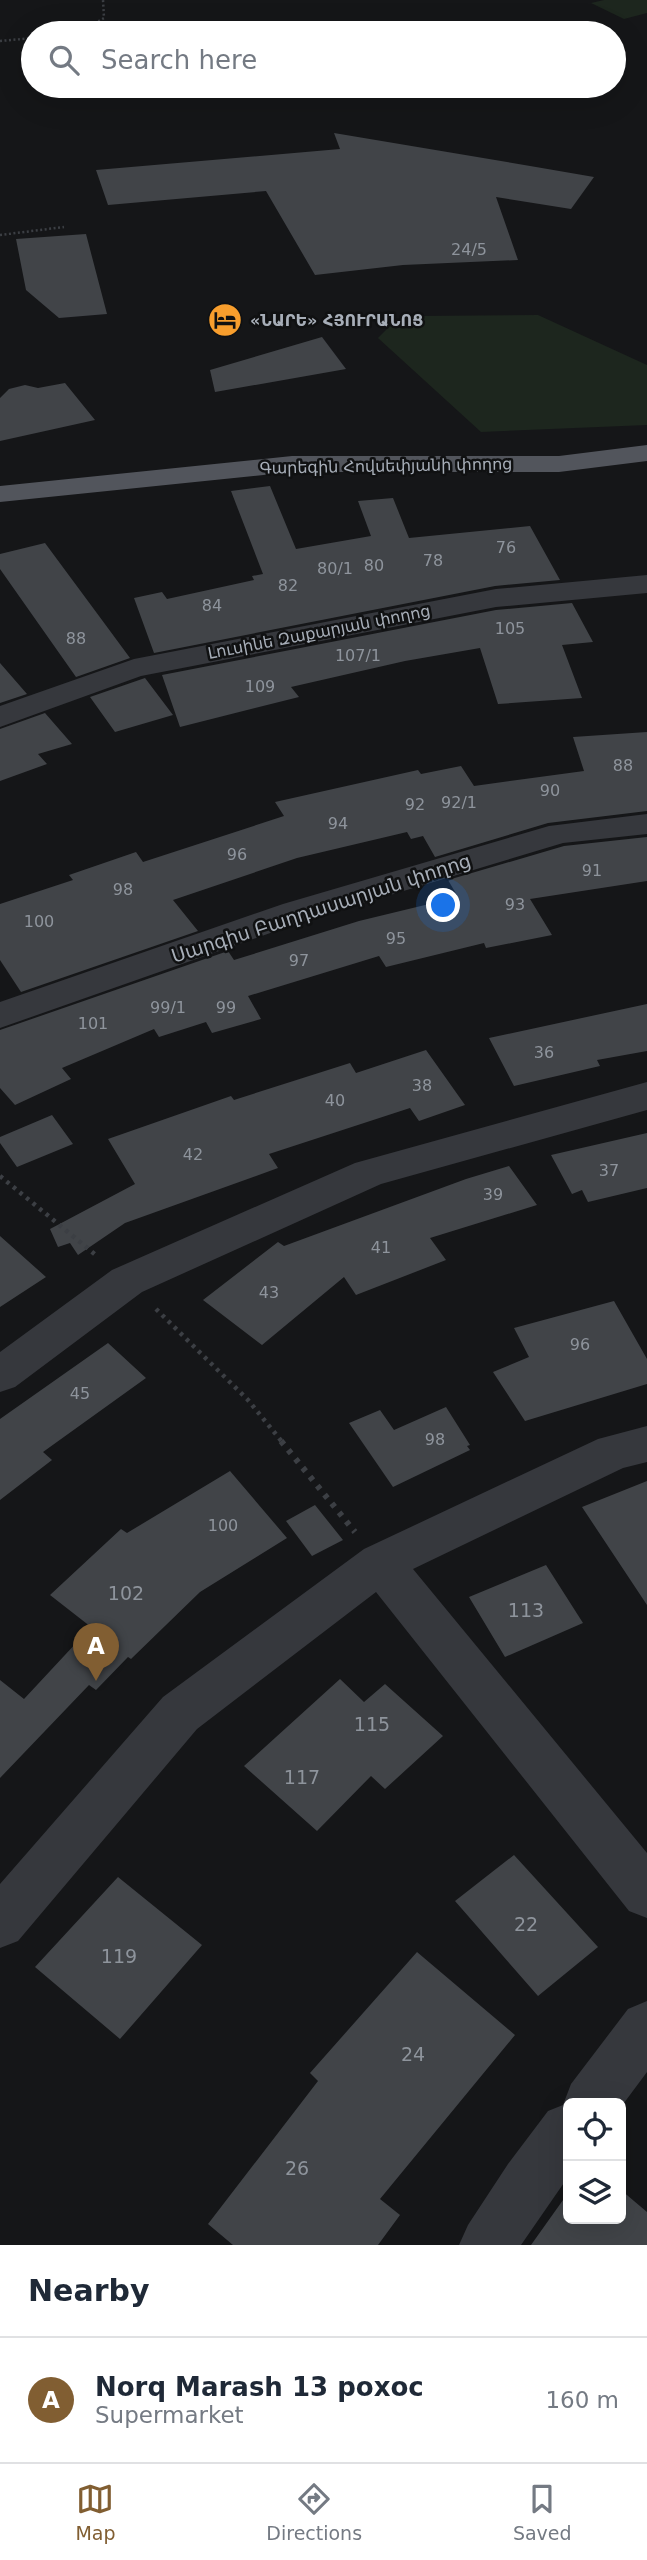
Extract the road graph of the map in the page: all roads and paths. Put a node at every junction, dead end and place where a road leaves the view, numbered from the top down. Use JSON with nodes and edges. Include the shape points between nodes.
{"nodes":[{"id":1,"x":103,"y":0,"type":"edge"},
{"id":2,"x":99,"y":21,"type":"edge"},
{"id":3,"x":21,"y":39,"type":"edge"},
{"id":4,"x":0,"y":41,"type":"edge"},
{"id":5,"x":64,"y":227,"type":"dead end"},
{"id":6,"x":0,"y":235,"type":"edge"},
{"id":7,"x":647,"y":453,"type":"edge"},
{"id":8,"x":0,"y":494,"type":"edge"},
{"id":9,"x":647,"y":584,"type":"edge"},
{"id":10,"x":0,"y":717,"type":"edge"},
{"id":11,"x":647,"y":824,"type":"edge"},
{"id":12,"x":0,"y":1015,"type":"edge"},
{"id":13,"x":647,"y":1096,"type":"edge"},
{"id":14,"x":0,"y":1176,"type":"edge"},
{"id":15,"x":127,"y":1281,"type":"junction"},
{"id":16,"x":0,"y":1375,"type":"edge"},
{"id":17,"x":647,"y":1444,"type":"edge"},
{"id":18,"x":380,"y":1563,"type":"junction"},
{"id":19,"x":647,"y":1893,"type":"edge"},
{"id":20,"x":0,"y":1923,"type":"edge"},
{"id":21,"x":647,"y":2028,"type":"edge"},
{"id":22,"x":594,"y":2098,"type":"edge"},
{"id":23,"x":563,"y":2138,"type":"edge"},
{"id":24,"x":488,"y":2245,"type":"edge"}],
"edges":[{"from":1,"to":2,"type":"path","via":[[104,18]]},
{"from":3,"to":4,"type":"path"},
{"from":5,"to":6,"type":"path"},
{"from":7,"to":8,"type":"main road","name":"Գարեգին Հովսեփյանի փողոց","via":[[559,464],[292,464]]},
{"from":9,"to":10,"type":"street","name":"Լուսինե Զաքարյան փողոց","via":[[496,598],[134,668]]},
{"from":11,"to":12,"type":"street","name":"Սարգիս Բաղդասարյան փողոց","via":[[561,833],[295,912]]},
{"from":13,"to":15,"type":"street","via":[[369,1173]]},
{"from":14,"to":15,"type":"path"},
{"from":15,"to":16,"type":"street"},
{"from":15,"to":18,"type":"path","via":[[248,1400]]},
{"from":17,"to":18,"type":"street","via":[[614,1452]]},
{"from":18,"to":19,"type":"street"},
{"from":18,"to":20,"type":"street","via":[[180,1713]]},
{"from":21,"to":22,"type":"street"},
{"from":23,"to":24,"type":"street"}]}
